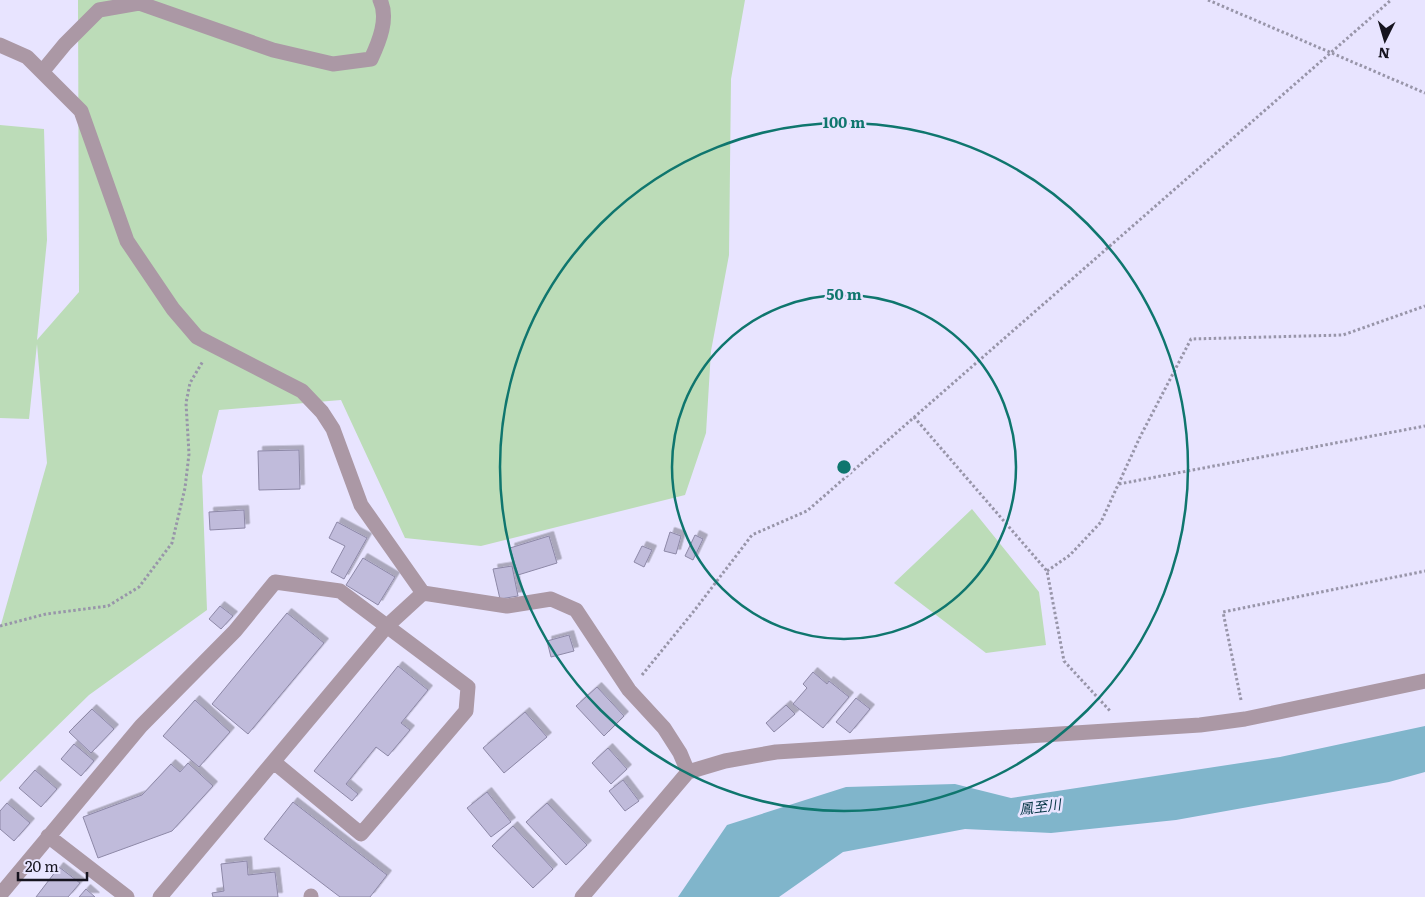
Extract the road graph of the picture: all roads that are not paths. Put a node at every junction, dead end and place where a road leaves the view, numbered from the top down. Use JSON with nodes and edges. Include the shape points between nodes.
{"nodes":[{"id":1,"x":380,"y":0,"type":"edge"},
{"id":2,"x":0,"y":45,"type":"edge"},
{"id":3,"x":42,"y":72,"type":"junction"},
{"id":4,"x":423,"y":593,"type":"junction"},
{"id":5,"x":387,"y":626,"type":"junction"},
{"id":6,"x":1425,"y":681,"type":"edge"},
{"id":7,"x":274,"y":763,"type":"junction"},
{"id":8,"x":688,"y":772,"type":"junction"},
{"id":9,"x":48,"y":836,"type":"junction"},
{"id":10,"x":0,"y":895,"type":"edge"},
{"id":11,"x":127,"y":897,"type":"edge"},
{"id":12,"x":160,"y":897,"type":"edge"},
{"id":13,"x":582,"y":897,"type":"edge"}],
"edges":[{"from":1,"to":3,"type":"street","via":[[383,5],[382,36],[371,59],[333,64],[273,50],[139,4],[99,10]]},
{"from":2,"to":3,"type":"street","via":[[27,57]]},
{"from":3,"to":4,"type":"street","via":[[81,111],[127,241],[173,309],[197,337],[302,392],[322,412],[333,429],[361,504]]},
{"from":4,"to":5,"type":"street"},
{"from":4,"to":8,"type":"street","via":[[507,606],[551,599],[576,610],[629,690],[664,728]]},
{"from":5,"to":7,"type":"street"},
{"from":5,"to":7,"type":"street","via":[[468,687],[466,711],[362,834]]},
{"from":5,"to":9,"type":"street","via":[[340,591],[275,582],[235,630],[141,726]]},
{"from":6,"to":8,"type":"street","via":[[1245,719],[1200,725],[776,752],[725,761]]},
{"from":7,"to":12,"type":"street"},
{"from":8,"to":13,"type":"street"},
{"from":9,"to":10,"type":"street"},
{"from":9,"to":11,"type":"street"}]}
